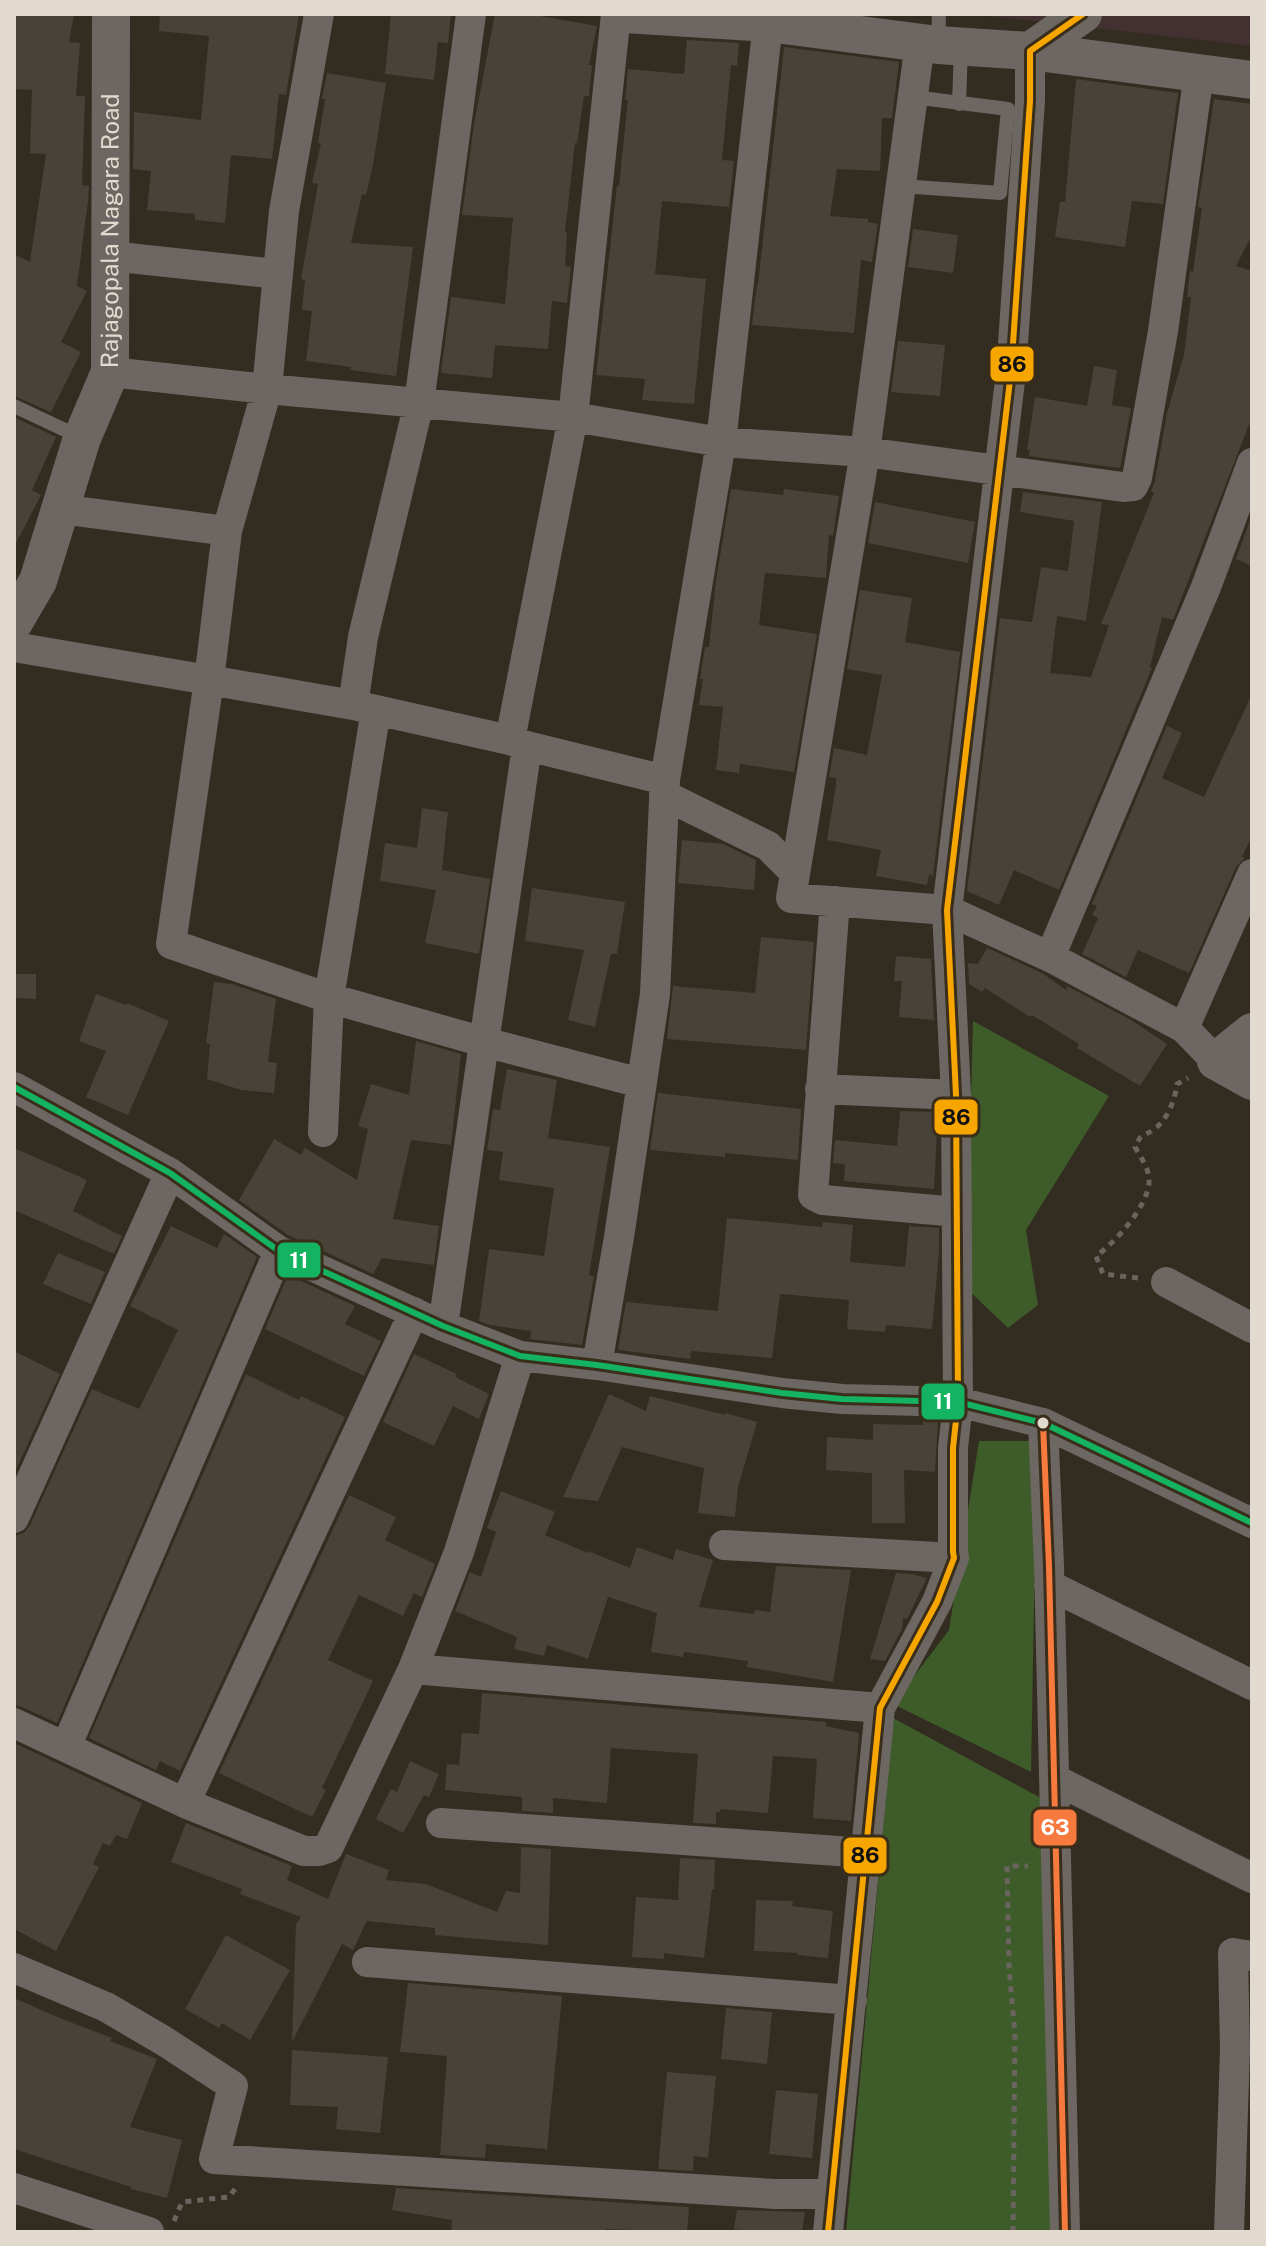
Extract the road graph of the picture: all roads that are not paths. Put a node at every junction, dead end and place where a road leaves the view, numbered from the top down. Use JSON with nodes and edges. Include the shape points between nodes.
{"nodes":[{"id":1,"x":111,"y":14,"type":"edge"},
{"id":2,"x":319,"y":14,"type":"edge"},
{"id":3,"x":471,"y":14,"type":"edge"},
{"id":4,"x":616,"y":14,"type":"edge"},
{"id":5,"x":625,"y":14,"type":"edge"},
{"id":6,"x":1083,"y":14,"type":"edge"},
{"id":7,"x":768,"y":23,"type":"junction"},
{"id":8,"x":940,"y":37,"type":"edge"},
{"id":9,"x":1030,"y":51,"type":"junction"},
{"id":10,"x":1199,"y":73,"type":"junction"},
{"id":11,"x":1252,"y":80,"type":"edge"},
{"id":12,"x":913,"y":97,"type":"junction"},
{"id":13,"x":959,"y":104,"type":"junction"},
{"id":14,"x":901,"y":186,"type":"junction"},
{"id":15,"x":110,"y":256,"type":"junction"},
{"id":16,"x":277,"y":274,"type":"junction"},
{"id":17,"x":110,"y":372,"type":"junction"},
{"id":18,"x":267,"y":389,"type":"junction"},
{"id":19,"x":419,"y":403,"type":"junction"},
{"id":20,"x":14,"y":406,"type":"edge"},
{"id":21,"x":573,"y":417,"type":"junction"},
{"id":22,"x":82,"y":438,"type":"junction"},
{"id":23,"x":721,"y":442,"type":"junction"},
{"id":24,"x":865,"y":452,"type":"junction"},
{"id":25,"x":1252,"y":463,"type":"edge"},
{"id":26,"x":1000,"y":470,"type":"junction"},
{"id":27,"x":60,"y":509,"type":"junction"},
{"id":28,"x":227,"y":531,"type":"junction"},
{"id":29,"x":14,"y":622,"type":"edge"},
{"id":30,"x":14,"y":647,"type":"edge"},
{"id":31,"x":209,"y":680,"type":"junction"},
{"id":32,"x":364,"y":708,"type":"junction"},
{"id":33,"x":519,"y":743,"type":"junction"},
{"id":34,"x":665,"y":788,"type":"junction"},
{"id":35,"x":795,"y":873,"type":"junction"},
{"id":36,"x":1252,"y":874,"type":"edge"},
{"id":37,"x":835,"y":901,"type":"junction"},
{"id":38,"x":947,"y":910,"type":"junction"},
{"id":39,"x":1050,"y":957,"type":"junction"},
{"id":40,"x":329,"y":998,"type":"junction"},
{"id":41,"x":1184,"y":1028,"type":"junction"},
{"id":42,"x":1252,"y":1032,"type":"edge"},
{"id":43,"x":484,"y":1042,"type":"junction"},
{"id":44,"x":1216,"y":1061,"type":"junction"},
{"id":45,"x":1252,"y":1081,"type":"edge"},
{"id":46,"x":641,"y":1083,"type":"junction"},
{"id":47,"x":14,"y":1087,"type":"edge"},
{"id":48,"x":820,"y":1089,"type":"junction"},
{"id":49,"x":956,"y":1095,"type":"junction"},
{"id":50,"x":323,"y":1132,"type":"dead end"},
{"id":51,"x":170,"y":1173,"type":"junction"},
{"id":52,"x":957,"y":1212,"type":"junction"},
{"id":53,"x":279,"y":1251,"type":"junction"},
{"id":54,"x":1166,"y":1282,"type":"road end"},
{"id":55,"x":414,"y":1312,"type":"junction"},
{"id":56,"x":443,"y":1326,"type":"junction"},
{"id":57,"x":1252,"y":1328,"type":"edge"},
{"id":58,"x":520,"y":1356,"type":"junction"},
{"id":59,"x":597,"y":1365,"type":"junction"},
{"id":60,"x":958,"y":1402,"type":"junction"},
{"id":61,"x":1043,"y":1423,"type":"junction"},
{"id":62,"x":14,"y":1518,"type":"edge"},
{"id":63,"x":1252,"y":1523,"type":"edge"},
{"id":64,"x":724,"y":1545,"type":"dead end"},
{"id":65,"x":954,"y":1558,"type":"junction"},
{"id":66,"x":1049,"y":1585,"type":"junction"},
{"id":67,"x":413,"y":1669,"type":"junction"},
{"id":68,"x":1252,"y":1685,"type":"edge"},
{"id":69,"x":880,"y":1708,"type":"junction"},
{"id":70,"x":14,"y":1723,"type":"edge"},
{"id":71,"x":66,"y":1747,"type":"junction"},
{"id":72,"x":1054,"y":1779,"type":"junction"},
{"id":73,"x":185,"y":1803,"type":"junction"},
{"id":74,"x":441,"y":1823,"type":"dead end"},
{"id":75,"x":866,"y":1853,"type":"junction"},
{"id":76,"x":1252,"y":1878,"type":"edge"},
{"id":77,"x":1252,"y":1956,"type":"edge"},
{"id":78,"x":367,"y":1962,"type":"dead end"},
{"id":79,"x":14,"y":1968,"type":"edge"},
{"id":80,"x":852,"y":2000,"type":"junction"},
{"id":81,"x":14,"y":2188,"type":"edge"},
{"id":82,"x":831,"y":2194,"type":"junction"},
{"id":83,"x":149,"y":2232,"type":"edge"},
{"id":84,"x":828,"y":2232,"type":"edge"},
{"id":85,"x":1065,"y":2232,"type":"edge"},
{"id":86,"x":1229,"y":2232,"type":"edge"}],
"edges":[{"from":1,"to":15,"type":"street","name":"Rajagopala Nagara Road"},
{"from":2,"to":16,"type":"street"},
{"from":3,"to":19,"type":"street"},
{"from":4,"to":21,"type":"street"},
{"from":5,"to":7,"type":"street"},
{"from":6,"to":9,"type":"street"},
{"from":7,"to":8,"type":"street"},
{"from":7,"to":23,"type":"street"},
{"from":8,"to":9,"type":"street"},
{"from":8,"to":12,"type":"street"},
{"from":8,"to":13,"type":"lane"},
{"from":9,"to":10,"type":"street"},
{"from":9,"to":26,"type":"street"},
{"from":10,"to":11,"type":"street"},
{"from":10,"to":26,"type":"street","via":[[1163,331],[1133,486]]},
{"from":12,"to":13,"type":"lane"},
{"from":12,"to":14,"type":"street"},
{"from":13,"to":14,"type":"lane","via":[[1008,109],[1000,193]]},
{"from":14,"to":24,"type":"street"},
{"from":15,"to":16,"type":"street"},
{"from":15,"to":17,"type":"street","name":"Rajagopala Nagara Road"},
{"from":16,"to":18,"type":"street"},
{"from":17,"to":18,"type":"street"},
{"from":17,"to":22,"type":"street","name":"Rajagopala Nagara Road"},
{"from":18,"to":19,"type":"street"},
{"from":18,"to":28,"type":"street"},
{"from":19,"to":21,"type":"street"},
{"from":19,"to":32,"type":"street","via":[[363,637]]},
{"from":20,"to":22,"type":"lane"},
{"from":21,"to":23,"type":"street"},
{"from":21,"to":33,"type":"street"},
{"from":22,"to":27,"type":"street","name":"Rajagopala Nagara Road"},
{"from":23,"to":24,"type":"street"},
{"from":23,"to":34,"type":"street"},
{"from":24,"to":26,"type":"street"},
{"from":24,"to":35,"type":"street"},
{"from":25,"to":39,"type":"street","via":[[1200,602]]},
{"from":26,"to":38,"type":"street"},
{"from":27,"to":28,"type":"street"},
{"from":27,"to":29,"type":"street","name":"Rajagopala Nagara Road","via":[[38,581]]},
{"from":28,"to":31,"type":"street"},
{"from":30,"to":31,"type":"street"},
{"from":31,"to":32,"type":"street"},
{"from":31,"to":40,"type":"street","via":[[171,944]]},
{"from":32,"to":33,"type":"street"},
{"from":32,"to":40,"type":"street"},
{"from":33,"to":34,"type":"street"},
{"from":33,"to":43,"type":"street"},
{"from":34,"to":35,"type":"street","via":[[768,846]]},
{"from":34,"to":46,"type":"street","via":[[655,994]]},
{"from":35,"to":37,"type":"street","via":[[791,898]]},
{"from":36,"to":41,"type":"street"},
{"from":37,"to":38,"type":"street"},
{"from":37,"to":48,"type":"street"},
{"from":38,"to":39,"type":"street"},
{"from":38,"to":49,"type":"street"},
{"from":39,"to":41,"type":"street"},
{"from":40,"to":43,"type":"street"},
{"from":40,"to":50,"type":"street"},
{"from":41,"to":44,"type":"street"},
{"from":42,"to":44,"type":"street"},
{"from":43,"to":46,"type":"street"},
{"from":43,"to":56,"type":"street"},
{"from":44,"to":45,"type":"street"},
{"from":46,"to":59,"type":"street"},
{"from":47,"to":51,"type":"street"},
{"from":48,"to":49,"type":"street"},
{"from":48,"to":52,"type":"street","via":[[813,1195]]},
{"from":49,"to":52,"type":"street"},
{"from":51,"to":53,"type":"street"},
{"from":51,"to":62,"type":"street"},
{"from":52,"to":60,"type":"street"},
{"from":53,"to":55,"type":"street"},
{"from":53,"to":71,"type":"street"},
{"from":54,"to":57,"type":"street"},
{"from":55,"to":56,"type":"street"},
{"from":55,"to":73,"type":"street"},
{"from":56,"to":58,"type":"street"},
{"from":58,"to":59,"type":"street"},
{"from":58,"to":67,"type":"street","via":[[459,1552]]},
{"from":59,"to":60,"type":"street","via":[[782,1393]]},
{"from":60,"to":61,"type":"street"},
{"from":60,"to":65,"type":"street"},
{"from":61,"to":63,"type":"street"},
{"from":61,"to":66,"type":"street"},
{"from":64,"to":65,"type":"street"},
{"from":65,"to":69,"type":"street","via":[[937,1602]]},
{"from":66,"to":68,"type":"street"},
{"from":66,"to":72,"type":"street"},
{"from":67,"to":69,"type":"street"},
{"from":67,"to":73,"type":"street","via":[[328,1848],[304,1851]]},
{"from":69,"to":75,"type":"street"},
{"from":70,"to":71,"type":"street"},
{"from":71,"to":73,"type":"street"},
{"from":72,"to":76,"type":"street"},
{"from":72,"to":85,"type":"street"},
{"from":74,"to":75,"type":"street"},
{"from":75,"to":80,"type":"street"},
{"from":77,"to":86,"type":"street","via":[[1233,1953]]},
{"from":78,"to":80,"type":"street"},
{"from":79,"to":82,"type":"street","via":[[106,2007],[233,2086],[214,2159]]},
{"from":80,"to":82,"type":"street"},
{"from":81,"to":83,"type":"street"},
{"from":82,"to":84,"type":"street"}]}
